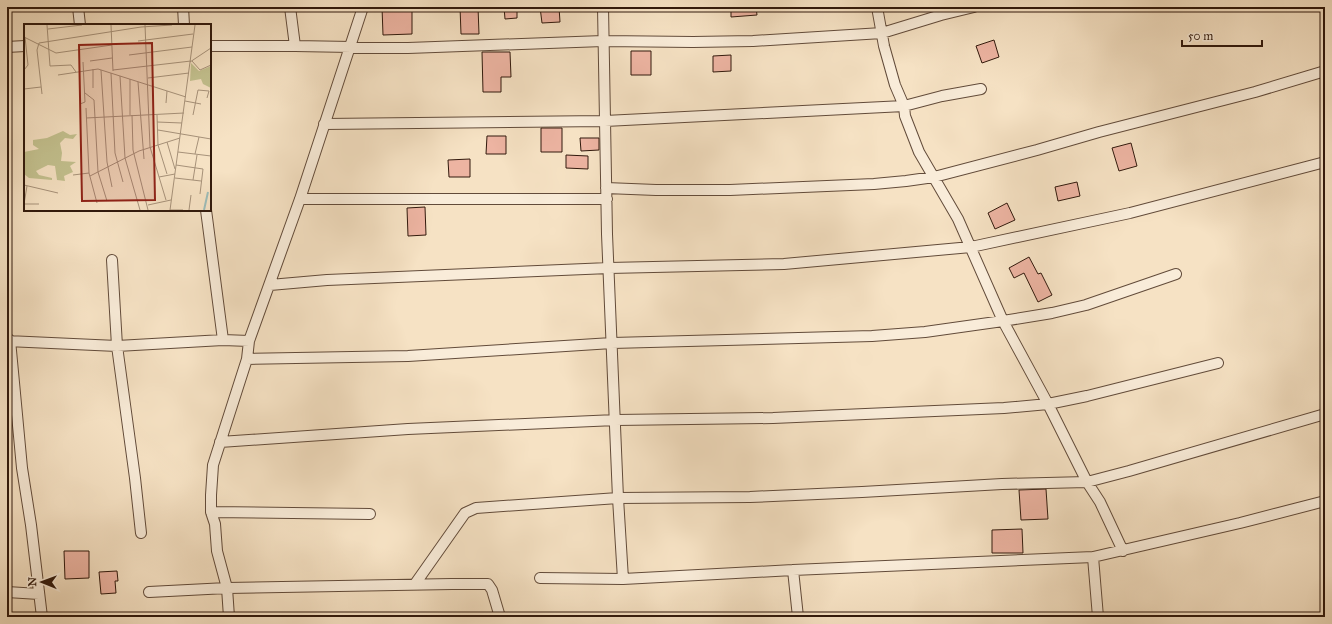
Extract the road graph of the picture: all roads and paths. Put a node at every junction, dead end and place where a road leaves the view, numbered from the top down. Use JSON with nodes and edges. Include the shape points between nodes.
{"nodes":[{"id":1,"x":78,"y":7,"type":"edge"},
{"id":2,"x":183,"y":7,"type":"edge"},
{"id":3,"x":290,"y":7,"type":"edge"},
{"id":4,"x":363,"y":7,"type":"edge"},
{"id":5,"x":604,"y":7,"type":"edge"},
{"id":6,"x":877,"y":7,"type":"edge"},
{"id":7,"x":974,"y":7,"type":"edge"},
{"id":8,"x":80,"y":24,"type":"edge"},
{"id":9,"x":184,"y":24,"type":"edge"},
{"id":10,"x":882,"y":33,"type":"junction"},
{"id":11,"x":603,"y":41,"type":"junction"},
{"id":12,"x":24,"y":46,"type":"edge"},
{"id":13,"x":211,"y":46,"type":"edge"},
{"id":14,"x":295,"y":46,"type":"junction"},
{"id":15,"x":350,"y":46,"type":"junction"},
{"id":16,"x":7,"y":47,"type":"edge"},
{"id":17,"x":1325,"y":71,"type":"edge"},
{"id":18,"x":981,"y":89,"type":"dead end"},
{"id":19,"x":904,"y":106,"type":"junction"},
{"id":20,"x":605,"y":121,"type":"junction"},
{"id":21,"x":324,"y":124,"type":"junction"},
{"id":22,"x":1325,"y":162,"type":"edge"},
{"id":23,"x":934,"y":177,"type":"junction"},
{"id":24,"x":607,"y":193,"type":"junction"},
{"id":25,"x":300,"y":199,"type":"junction"},
{"id":26,"x":206,"y":211,"type":"edge"},
{"id":27,"x":971,"y":247,"type":"junction"},
{"id":28,"x":112,"y":260,"type":"dead end"},
{"id":29,"x":609,"y":268,"type":"junction"},
{"id":30,"x":1176,"y":274,"type":"dead end"},
{"id":31,"x":270,"y":285,"type":"junction"},
{"id":32,"x":1003,"y":321,"type":"junction"},
{"id":33,"x":224,"y":340,"type":"junction"},
{"id":34,"x":9,"y":341,"type":"edge"},
{"id":35,"x":249,"y":341,"type":"junction"},
{"id":36,"x":612,"y":343,"type":"junction"},
{"id":37,"x":117,"y":346,"type":"junction"},
{"id":38,"x":247,"y":359,"type":"junction"},
{"id":39,"x":1218,"y":363,"type":"dead end"},
{"id":40,"x":1048,"y":404,"type":"junction"},
{"id":41,"x":1325,"y":414,"type":"edge"},
{"id":42,"x":616,"y":420,"type":"junction"},
{"id":43,"x":220,"y":442,"type":"junction"},
{"id":44,"x":1087,"y":482,"type":"junction"},
{"id":45,"x":618,"y":498,"type":"junction"},
{"id":46,"x":1325,"y":501,"type":"edge"},
{"id":47,"x":211,"y":512,"type":"junction"},
{"id":48,"x":370,"y":514,"type":"dead end"},
{"id":49,"x":141,"y":533,"type":"dead end"},
{"id":50,"x":1123,"y":551,"type":"junction"},
{"id":51,"x":1093,"y":557,"type":"junction"},
{"id":52,"x":793,"y":570,"type":"junction"},
{"id":53,"x":540,"y":578,"type":"dead end"},
{"id":54,"x":623,"y":579,"type":"junction"},
{"id":55,"x":415,"y":584,"type":"junction"},
{"id":56,"x":226,"y":588,"type":"junction"},
{"id":57,"x":7,"y":592,"type":"edge"},
{"id":58,"x":149,"y":592,"type":"dead end"},
{"id":59,"x":39,"y":594,"type":"junction"},
{"id":60,"x":42,"y":617,"type":"edge"},
{"id":61,"x":230,"y":617,"type":"edge"},
{"id":62,"x":500,"y":617,"type":"edge"},
{"id":63,"x":798,"y":617,"type":"edge"},
{"id":64,"x":1098,"y":617,"type":"edge"}],
"edges":[{"from":1,"to":8,"type":"street"},
{"from":2,"to":9,"type":"street"},
{"from":3,"to":14,"type":"street"},
{"from":4,"to":15,"type":"street"},
{"from":5,"to":11,"type":"street"},
{"from":6,"to":10,"type":"street"},
{"from":7,"to":10,"type":"street"},
{"from":10,"to":11,"type":"street","via":[[753,41]]},
{"from":10,"to":19,"type":"street","via":[[893,78]]},
{"from":11,"to":15,"type":"street","via":[[408,48]]},
{"from":11,"to":20,"type":"street"},
{"from":12,"to":16,"type":"street"},
{"from":13,"to":14,"type":"street"},
{"from":14,"to":15,"type":"street"},
{"from":15,"to":21,"type":"street"},
{"from":17,"to":23,"type":"street"},
{"from":18,"to":19,"type":"street"},
{"from":19,"to":20,"type":"street"},
{"from":19,"to":23,"type":"street","via":[[910,131]]},
{"from":20,"to":21,"type":"street"},
{"from":20,"to":24,"type":"street"},
{"from":21,"to":25,"type":"street"},
{"from":22,"to":27,"type":"street","via":[[1130,213]]},
{"from":23,"to":24,"type":"street","via":[[874,184]]},
{"from":23,"to":27,"type":"street"},
{"from":24,"to":25,"type":"street"},
{"from":24,"to":29,"type":"street"},
{"from":25,"to":31,"type":"street"},
{"from":26,"to":33,"type":"street"},
{"from":27,"to":29,"type":"street","via":[[784,264]]},
{"from":27,"to":32,"type":"street"},
{"from":28,"to":37,"type":"street"},
{"from":29,"to":31,"type":"street","via":[[327,280]]},
{"from":29,"to":36,"type":"street"},
{"from":30,"to":32,"type":"street","via":[[1086,305]]},
{"from":31,"to":35,"type":"street"},
{"from":32,"to":36,"type":"street","via":[[925,332],[872,336]]},
{"from":32,"to":40,"type":"street"},
{"from":33,"to":35,"type":"street"},
{"from":33,"to":37,"type":"street"},
{"from":34,"to":37,"type":"street"},
{"from":34,"to":59,"type":"street","via":[[22,468]]},
{"from":35,"to":38,"type":"street"},
{"from":36,"to":38,"type":"street","via":[[408,356]]},
{"from":36,"to":42,"type":"street"},
{"from":37,"to":49,"type":"street"},
{"from":38,"to":43,"type":"street"},
{"from":39,"to":40,"type":"street"},
{"from":40,"to":42,"type":"street","via":[[805,417]]},
{"from":40,"to":44,"type":"street"},
{"from":41,"to":44,"type":"street"},
{"from":42,"to":43,"type":"street","via":[[408,429]]},
{"from":42,"to":45,"type":"street"},
{"from":43,"to":47,"type":"street","via":[[213,465]]},
{"from":44,"to":45,"type":"street","via":[[750,497]]},
{"from":44,"to":50,"type":"street","via":[[1100,502]]},
{"from":45,"to":54,"type":"street"},
{"from":45,"to":55,"type":"street","via":[[476,508],[465,513]]},
{"from":46,"to":50,"type":"street"},
{"from":47,"to":48,"type":"street"},
{"from":47,"to":56,"type":"street"},
{"from":50,"to":51,"type":"street"},
{"from":51,"to":52,"type":"street"},
{"from":51,"to":64,"type":"street"},
{"from":52,"to":54,"type":"street"},
{"from":52,"to":63,"type":"street"},
{"from":53,"to":54,"type":"street"},
{"from":55,"to":56,"type":"street"},
{"from":55,"to":62,"type":"street","via":[[488,584]]},
{"from":56,"to":58,"type":"street"},
{"from":56,"to":61,"type":"street"},
{"from":57,"to":59,"type":"street"},
{"from":59,"to":60,"type":"street"}]}
